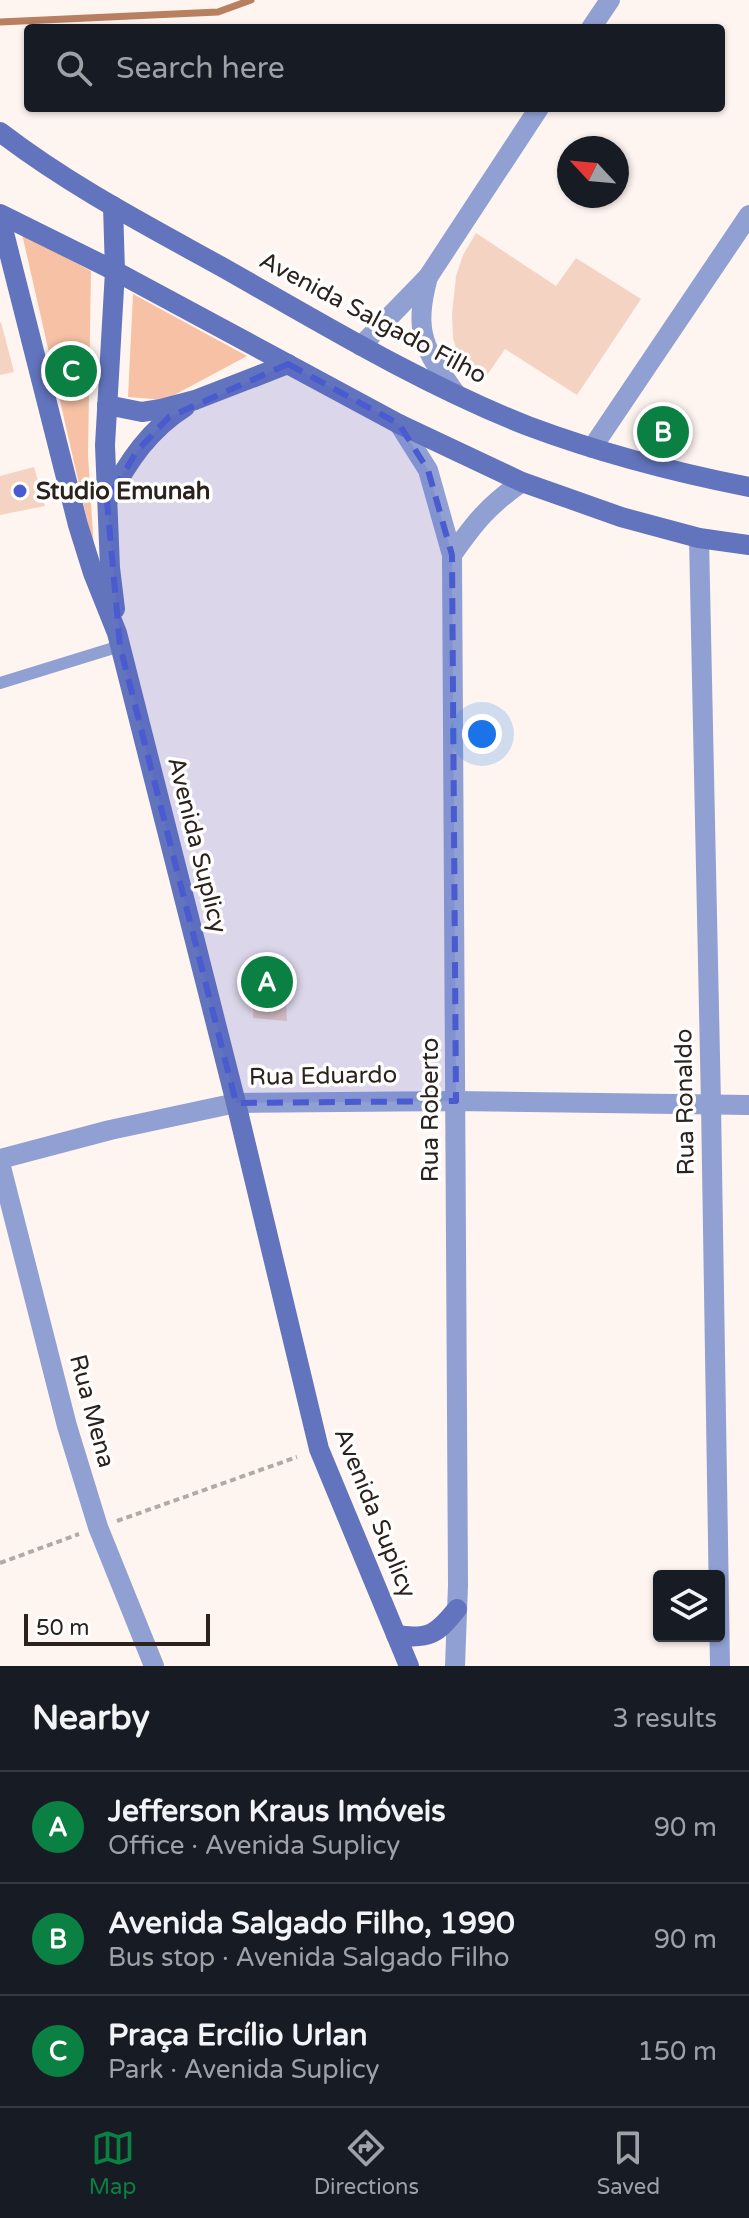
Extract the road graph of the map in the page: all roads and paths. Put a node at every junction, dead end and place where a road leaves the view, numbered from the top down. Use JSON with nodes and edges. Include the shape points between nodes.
{"nodes":[{"id":1,"x":610,"y":0,"type":"edge"},
{"id":2,"x":594,"y":24,"type":"edge"},
{"id":3,"x":536,"y":112,"type":"edge"},
{"id":4,"x":0,"y":132,"type":"edge"},
{"id":5,"x":113,"y":206,"type":"junction"},
{"id":6,"x":749,"y":215,"type":"edge"},
{"id":7,"x":0,"y":216,"type":"edge"},
{"id":8,"x":115,"y":271,"type":"junction"},
{"id":9,"x":428,"y":277,"type":"junction"},
{"id":10,"x":361,"y":346,"type":"junction"},
{"id":11,"x":255,"y":347,"type":"junction"},
{"id":12,"x":288,"y":364,"type":"junction"},
{"id":13,"x":236,"y":384,"type":"junction"},
{"id":14,"x":456,"y":394,"type":"junction"},
{"id":15,"x":195,"y":400,"type":"junction"},
{"id":16,"x":107,"y":405,"type":"junction"},
{"id":17,"x":399,"y":424,"type":"junction"},
{"id":18,"x":592,"y":448,"type":"junction"},
{"id":19,"x":522,"y":482,"type":"junction"},
{"id":20,"x":749,"y":487,"type":"edge"},
{"id":21,"x":107,"y":501,"type":"junction"},
{"id":22,"x":699,"y":538,"type":"junction"},
{"id":23,"x":749,"y":545,"type":"edge"},
{"id":24,"x":452,"y":555,"type":"junction"},
{"id":25,"x":118,"y":640,"type":"junction"},
{"id":26,"x":0,"y":683,"type":"edge"},
{"id":27,"x":456,"y":1101,"type":"junction"},
{"id":28,"x":236,"y":1103,"type":"junction"},
{"id":29,"x":711,"y":1104,"type":"junction"},
{"id":30,"x":749,"y":1105,"type":"edge"},
{"id":31,"x":0,"y":1161,"type":"edge"},
{"id":32,"x":319,"y":1449,"type":"junction"},
{"id":33,"x":98,"y":1527,"type":"junction"},
{"id":34,"x":0,"y":1563,"type":"edge"},
{"id":35,"x":457,"y":1609,"type":"junction"},
{"id":36,"x":396,"y":1635,"type":"junction"},
{"id":37,"x":154,"y":1666,"type":"edge"},
{"id":38,"x":409,"y":1666,"type":"edge"},
{"id":39,"x":455,"y":1666,"type":"edge"},
{"id":40,"x":720,"y":1666,"type":"edge"}],
"edges":[{"from":1,"to":2,"type":"street"},
{"from":3,"to":9,"type":"street"},
{"from":4,"to":5,"type":"main road","name":"Avenida Salgado Filho"},
{"from":5,"to":8,"type":"main road"},
{"from":5,"to":10,"type":"main road","name":"Avenida Salgado Filho"},
{"from":6,"to":18,"type":"street"},
{"from":7,"to":8,"type":"main road"},
{"from":7,"to":25,"type":"main road","name":"Avenida Suplicy","via":[[78,525]]},
{"from":8,"to":11,"type":"main road"},
{"from":8,"to":16,"type":"main road"},
{"from":9,"to":10,"type":"street"},
{"from":9,"to":14,"type":"street","via":[[421,329],[426,348]]},
{"from":10,"to":14,"type":"main road","name":"Avenida Salgado Filho"},
{"from":11,"to":12,"type":"main road"},
{"from":11,"to":13,"type":"main road"},
{"from":12,"to":13,"type":"main road"},
{"from":12,"to":17,"type":"main road"},
{"from":13,"to":15,"type":"main road"},
{"from":14,"to":18,"type":"main road","name":"Avenida Salgado Filho"},
{"from":15,"to":16,"type":"main road","via":[[142,412]]},
{"from":15,"to":21,"type":"main road","via":[[154,431]]},
{"from":16,"to":21,"type":"main road"},
{"from":17,"to":19,"type":"main road"},
{"from":17,"to":24,"type":"street","name":"Rua Roberto","via":[[428,470]]},
{"from":18,"to":20,"type":"main road","name":"Avenida Salgado Filho"},
{"from":19,"to":22,"type":"main road"},
{"from":19,"to":24,"type":"street","via":[[496,500]]},
{"from":21,"to":25,"type":"main road"},
{"from":22,"to":23,"type":"main road"},
{"from":22,"to":29,"type":"street","name":"Rua Ronaldo"},
{"from":24,"to":27,"type":"street","name":"Rua Roberto"},
{"from":25,"to":26,"type":"lane"},
{"from":25,"to":28,"type":"main road","name":"Avenida Suplicy"},
{"from":27,"to":28,"type":"street","name":"Rua Eduardo"},
{"from":27,"to":29,"type":"street","name":"Rua Eduardo"},
{"from":27,"to":35,"type":"street","name":"Rua Roberto"},
{"from":28,"to":31,"type":"street","name":"Rua Eduardo"},
{"from":28,"to":32,"type":"main road","name":"Avenida Suplicy"},
{"from":29,"to":30,"type":"street","name":"Rua Eduardo"},
{"from":29,"to":40,"type":"street","name":"Rua Ronaldo"},
{"from":31,"to":33,"type":"street","name":"Rua Mena"},
{"from":32,"to":33,"type":"path"},
{"from":32,"to":36,"type":"main road","name":"Avenida Suplicy"},
{"from":33,"to":34,"type":"path"},
{"from":33,"to":37,"type":"street","name":"Rua Mena"},
{"from":35,"to":36,"type":"main road","via":[[430,1636]]},
{"from":35,"to":39,"type":"street","name":"Rua Roberto"},
{"from":36,"to":38,"type":"main road","name":"Avenida Suplicy"}]}
